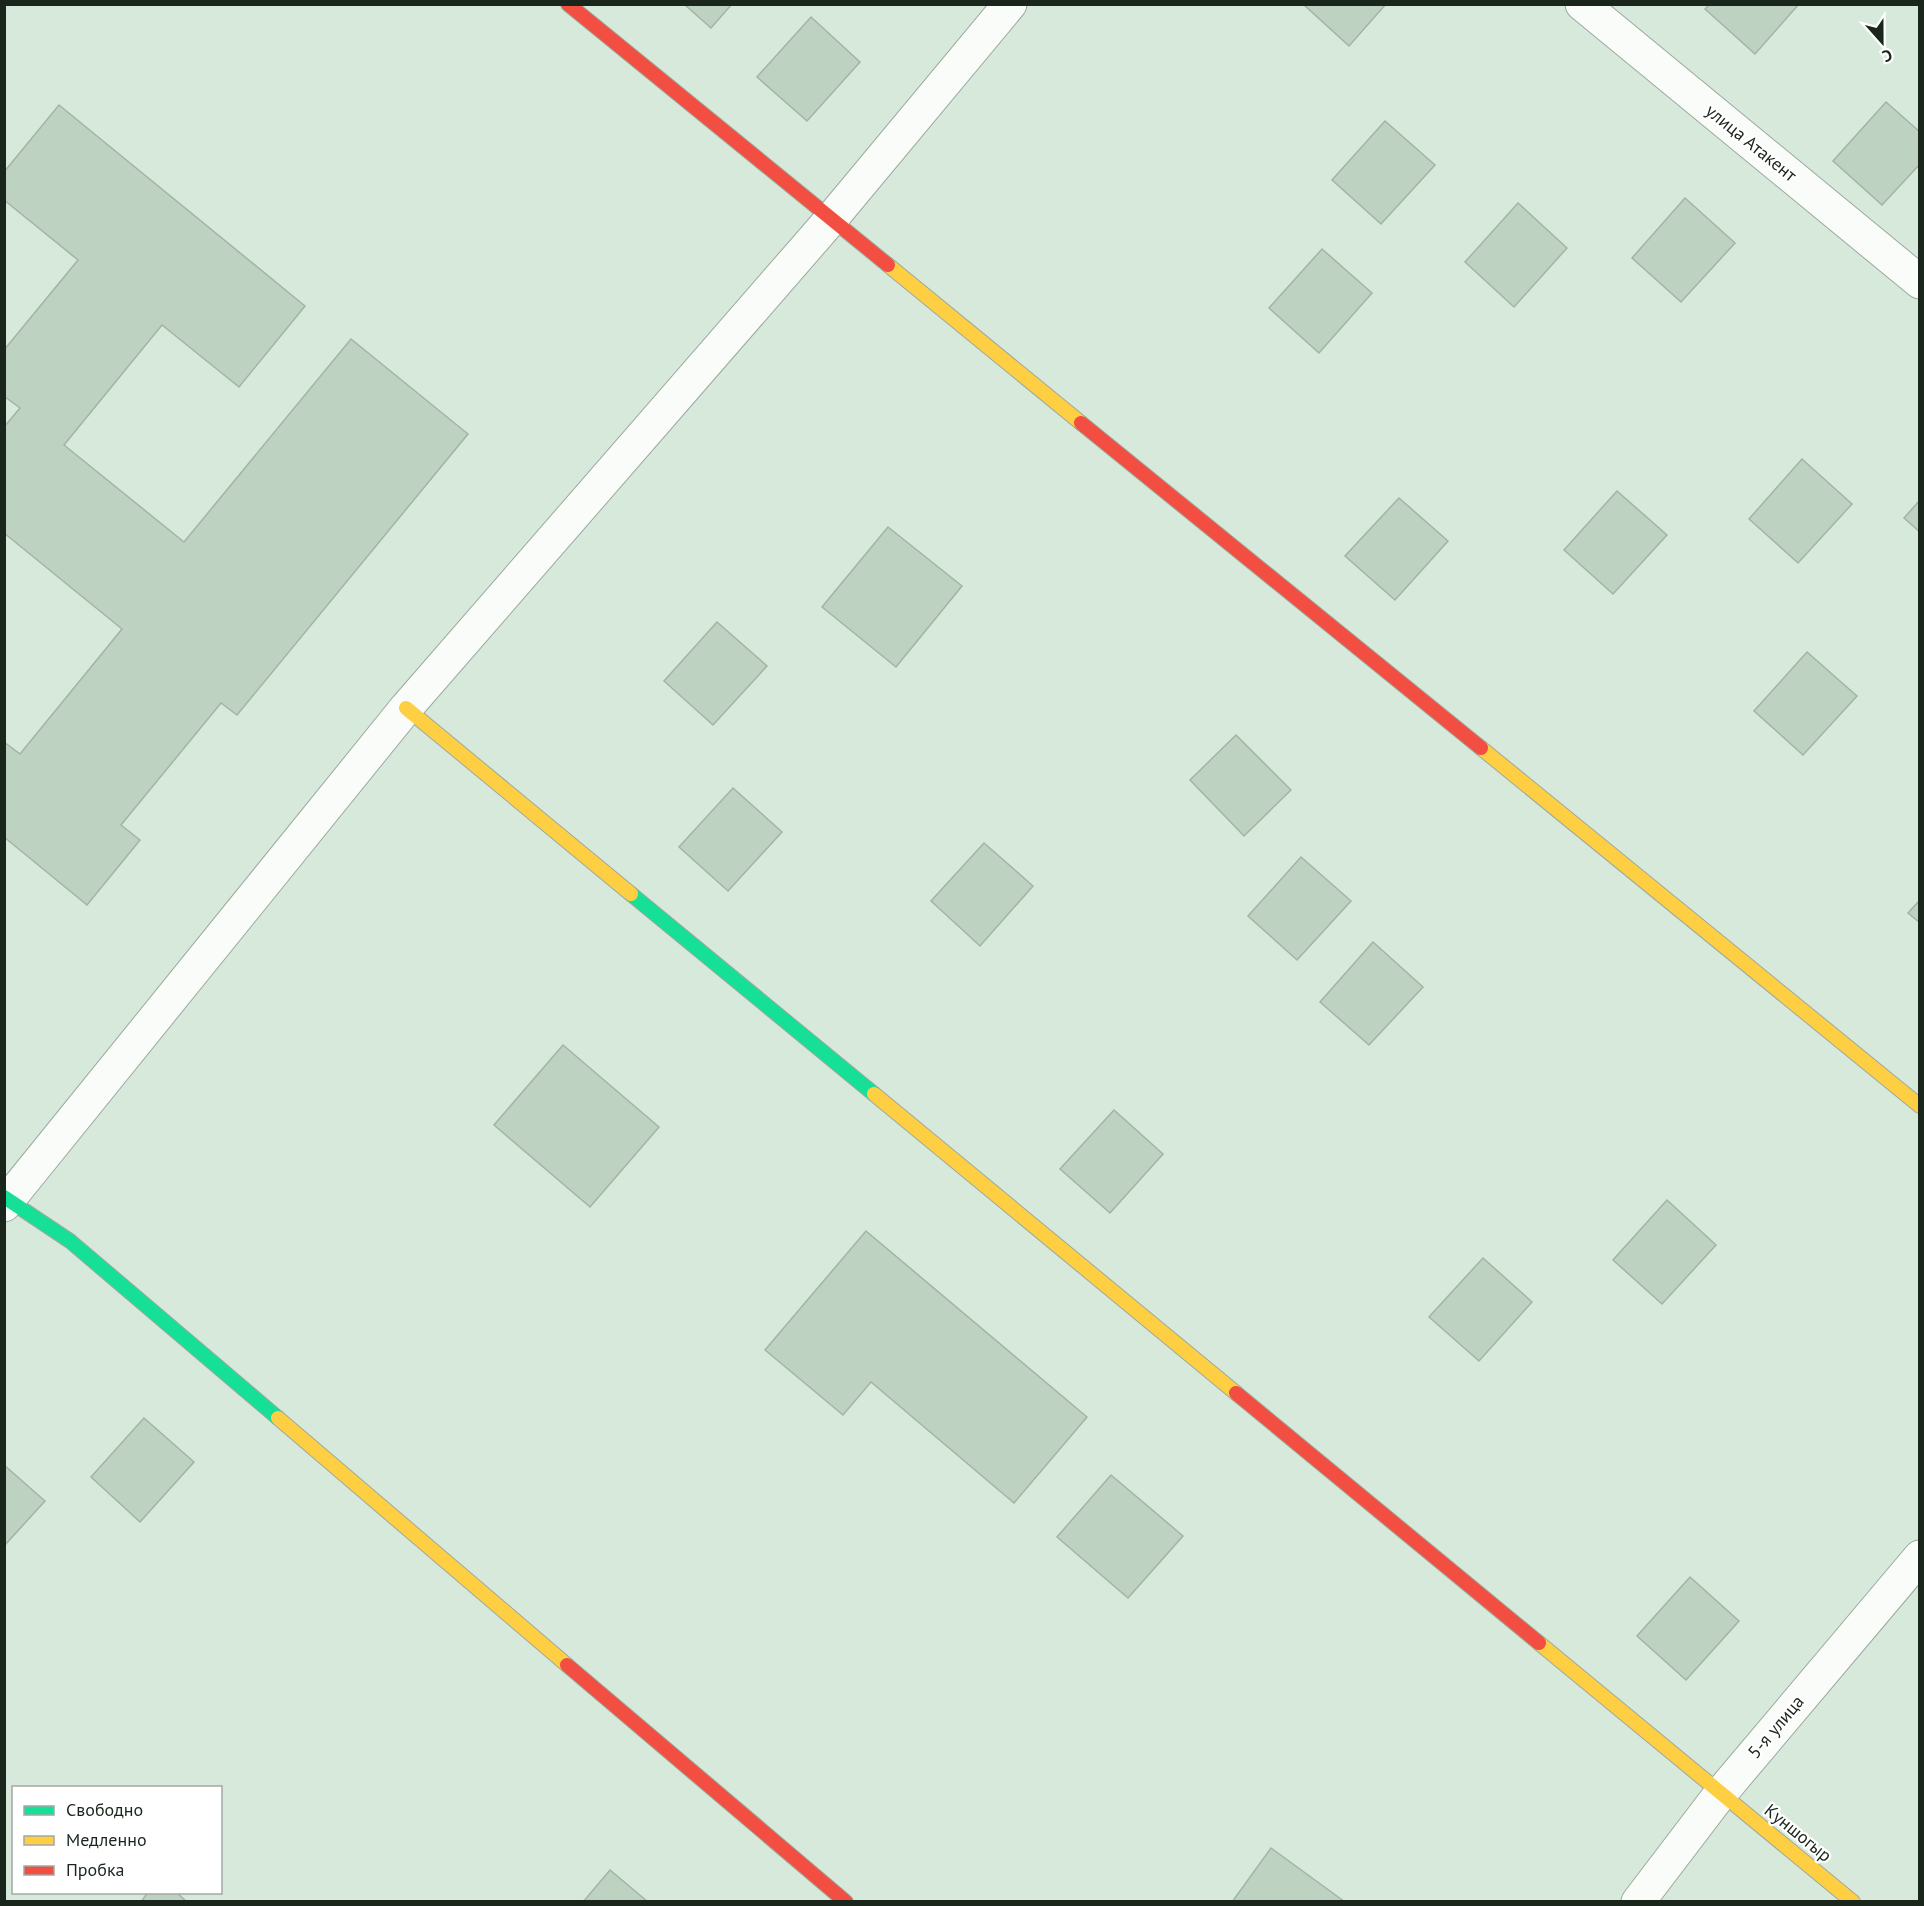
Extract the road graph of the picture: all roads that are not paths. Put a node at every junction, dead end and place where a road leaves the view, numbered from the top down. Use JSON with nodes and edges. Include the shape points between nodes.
{"nodes":[{"id":1,"x":568,"y":4,"type":"edge"},
{"id":2,"x":1010,"y":4,"type":"edge"},
{"id":3,"x":1582,"y":4,"type":"edge"},
{"id":4,"x":832,"y":218,"type":"junction"},
{"id":5,"x":1920,"y":282,"type":"edge"},
{"id":6,"x":406,"y":708,"type":"junction"},
{"id":7,"x":1920,"y":1106,"type":"edge"},
{"id":8,"x":6,"y":1201,"type":"edge"},
{"id":9,"x":1920,"y":1557,"type":"edge"},
{"id":10,"x":1721,"y":1793,"type":"junction"},
{"id":11,"x":846,"y":1902,"type":"edge"},
{"id":12,"x":1638,"y":1902,"type":"edge"},
{"id":13,"x":1853,"y":1902,"type":"edge"}],
"edges":[{"from":1,"to":4,"type":"street"},
{"from":2,"to":4,"type":"street"},
{"from":3,"to":5,"type":"street","name":"улица Атакент"},
{"from":4,"to":6,"type":"street"},
{"from":4,"to":7,"type":"street"},
{"from":6,"to":8,"type":"street"},
{"from":6,"to":10,"type":"street","name":"Куншогыр"},
{"from":8,"to":11,"type":"street","via":[[70,1241]]},
{"from":9,"to":10,"type":"street","name":"5-я улица"},
{"from":10,"to":12,"type":"street","name":"5-я улица"},
{"from":10,"to":13,"type":"street","name":"Куншогыр"}]}
